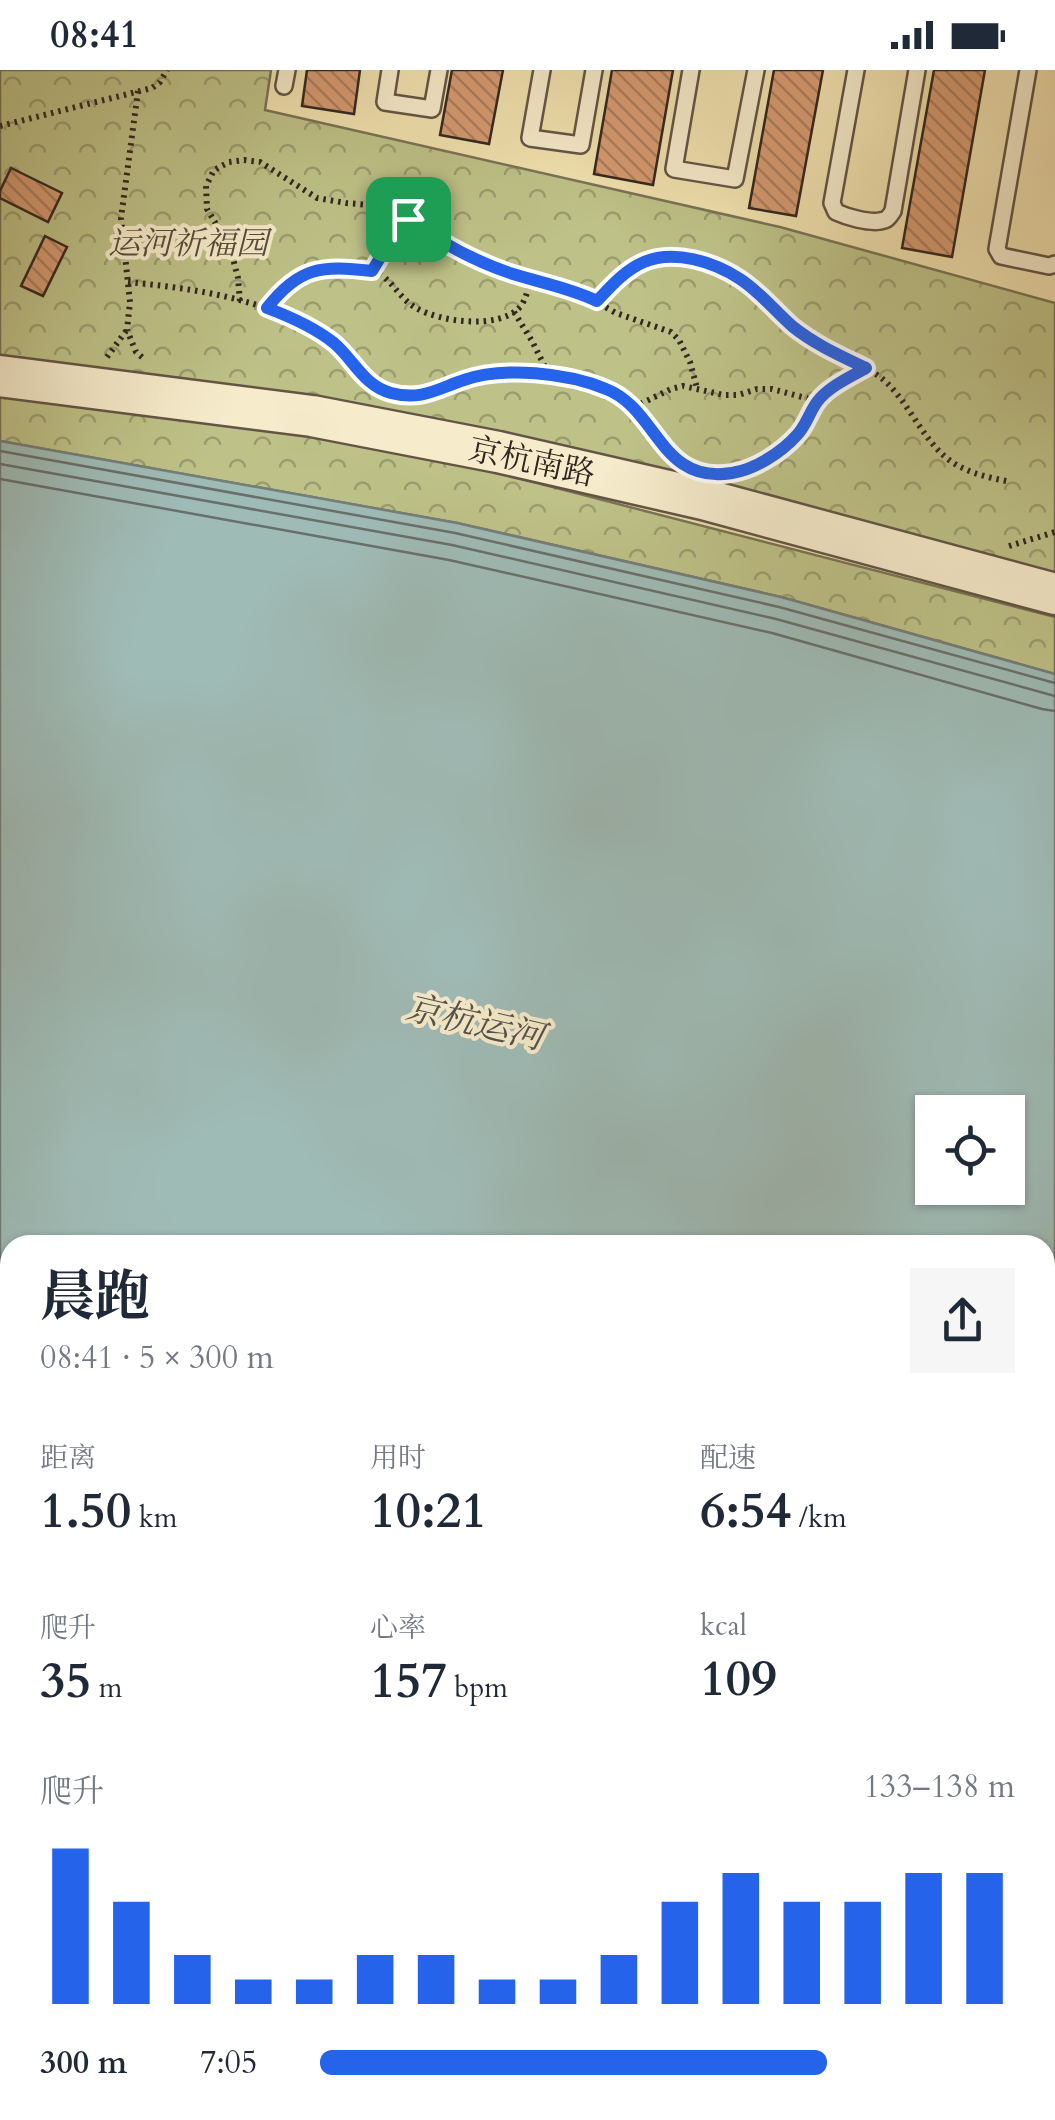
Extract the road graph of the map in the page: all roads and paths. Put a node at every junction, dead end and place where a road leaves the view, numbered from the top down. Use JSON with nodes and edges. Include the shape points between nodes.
{"nodes":[{"id":1,"x":167,"y":70,"type":"edge"},
{"id":2,"x":390,"y":70,"type":"edge"},
{"id":3,"x":438,"y":70,"type":"edge"},
{"id":4,"x":542,"y":70,"type":"edge"},
{"id":5,"x":594,"y":70,"type":"edge"},
{"id":6,"x":691,"y":70,"type":"edge"},
{"id":7,"x":756,"y":70,"type":"edge"},
{"id":8,"x":856,"y":70,"type":"edge"},
{"id":9,"x":917,"y":70,"type":"edge"},
{"id":10,"x":1028,"y":70,"type":"edge"},
{"id":11,"x":138,"y":91,"type":"junction"},
{"id":12,"x":0,"y":126,"type":"edge"},
{"id":13,"x":408,"y":219,"type":"junction"},
{"id":14,"x":1055,"y":264,"type":"edge"},
{"id":15,"x":372,"y":271,"type":"junction"},
{"id":16,"x":532,"y":278,"type":"junction"},
{"id":17,"x":128,"y":282,"type":"junction"},
{"id":18,"x":240,"y":301,"type":"junction"},
{"id":19,"x":597,"y":301,"type":"junction"},
{"id":20,"x":267,"y":308,"type":"junction"},
{"id":21,"x":514,"y":312,"type":"junction"},
{"id":22,"x":866,"y":368,"type":"junction"},
{"id":23,"x":548,"y":374,"type":"junction"},
{"id":24,"x":0,"y":376,"type":"edge"},
{"id":25,"x":697,"y":388,"type":"junction"},
{"id":26,"x":179,"y":399,"type":"junction"},
{"id":27,"x":818,"y":400,"type":"junction"},
{"id":28,"x":634,"y":406,"type":"junction"},
{"id":29,"x":678,"y":460,"type":"dead end"},
{"id":30,"x":722,"y":474,"type":"dead end"},
{"id":31,"x":1011,"y":482,"type":"dead end"},
{"id":32,"x":1055,"y":594,"type":"edge"}],
"edges":[{"from":1,"to":11,"type":"path","via":[[152,88]]},
{"from":2,"to":3,"type":"lane","via":[[385,102],[432,108]]},
{"from":4,"to":5,"type":"lane","via":[[530,138],[581,145]]},
{"from":6,"to":7,"type":"lane","via":[[674,168],[735,179]]},
{"from":8,"to":9,"type":"lane","via":[[832,203],[844,216],[880,222],[893,210]]},
{"from":10,"to":14,"type":"lane","via":[[996,249],[1001,256]]},
{"from":11,"to":12,"type":"path"},
{"from":11,"to":17,"type":"path","via":[[121,218]]},
{"from":13,"to":15,"type":"path"},
{"from":13,"to":16,"type":"path","via":[[444,246]]},
{"from":13,"to":18,"type":"path","via":[[382,206],[318,198],[260,162],[229,162],[214,170],[206,186],[207,209],[230,247]]},
{"from":15,"to":20,"type":"path","via":[[318,270],[284,286]]},
{"from":15,"to":21,"type":"path","via":[[436,316],[476,321]]},
{"from":16,"to":19,"type":"path"},
{"from":16,"to":21,"type":"path"},
{"from":17,"to":18,"type":"path","via":[[195,288]]},
{"from":17,"to":26,"type":"path","via":[[127,330],[136,352]]},
{"from":18,"to":20,"type":"path"},
{"from":19,"to":22,"type":"path","via":[[642,263],[702,260],[738,277],[795,328]]},
{"from":19,"to":25,"type":"path","via":[[671,332]]},
{"from":20,"to":23,"type":"path","via":[[332,341],[390,393],[426,395],[479,376]]},
{"from":21,"to":23,"type":"path"},
{"from":22,"to":27,"type":"path"},
{"from":22,"to":31,"type":"path","via":[[899,395],[942,454],[969,472]]},
{"from":23,"to":28,"type":"path","via":[[608,389]]},
{"from":24,"to":26,"type":"street","name":"京杭南路"},
{"from":25,"to":27,"type":"path","via":[[724,394],[772,389]]},
{"from":25,"to":28,"type":"path","via":[[671,389]]},
{"from":26,"to":32,"type":"street","name":"京杭南路","via":[[312,416],[498,452]]},
{"from":27,"to":30,"type":"path","via":[[797,436],[770,458]]},
{"from":28,"to":29,"type":"path"}]}
